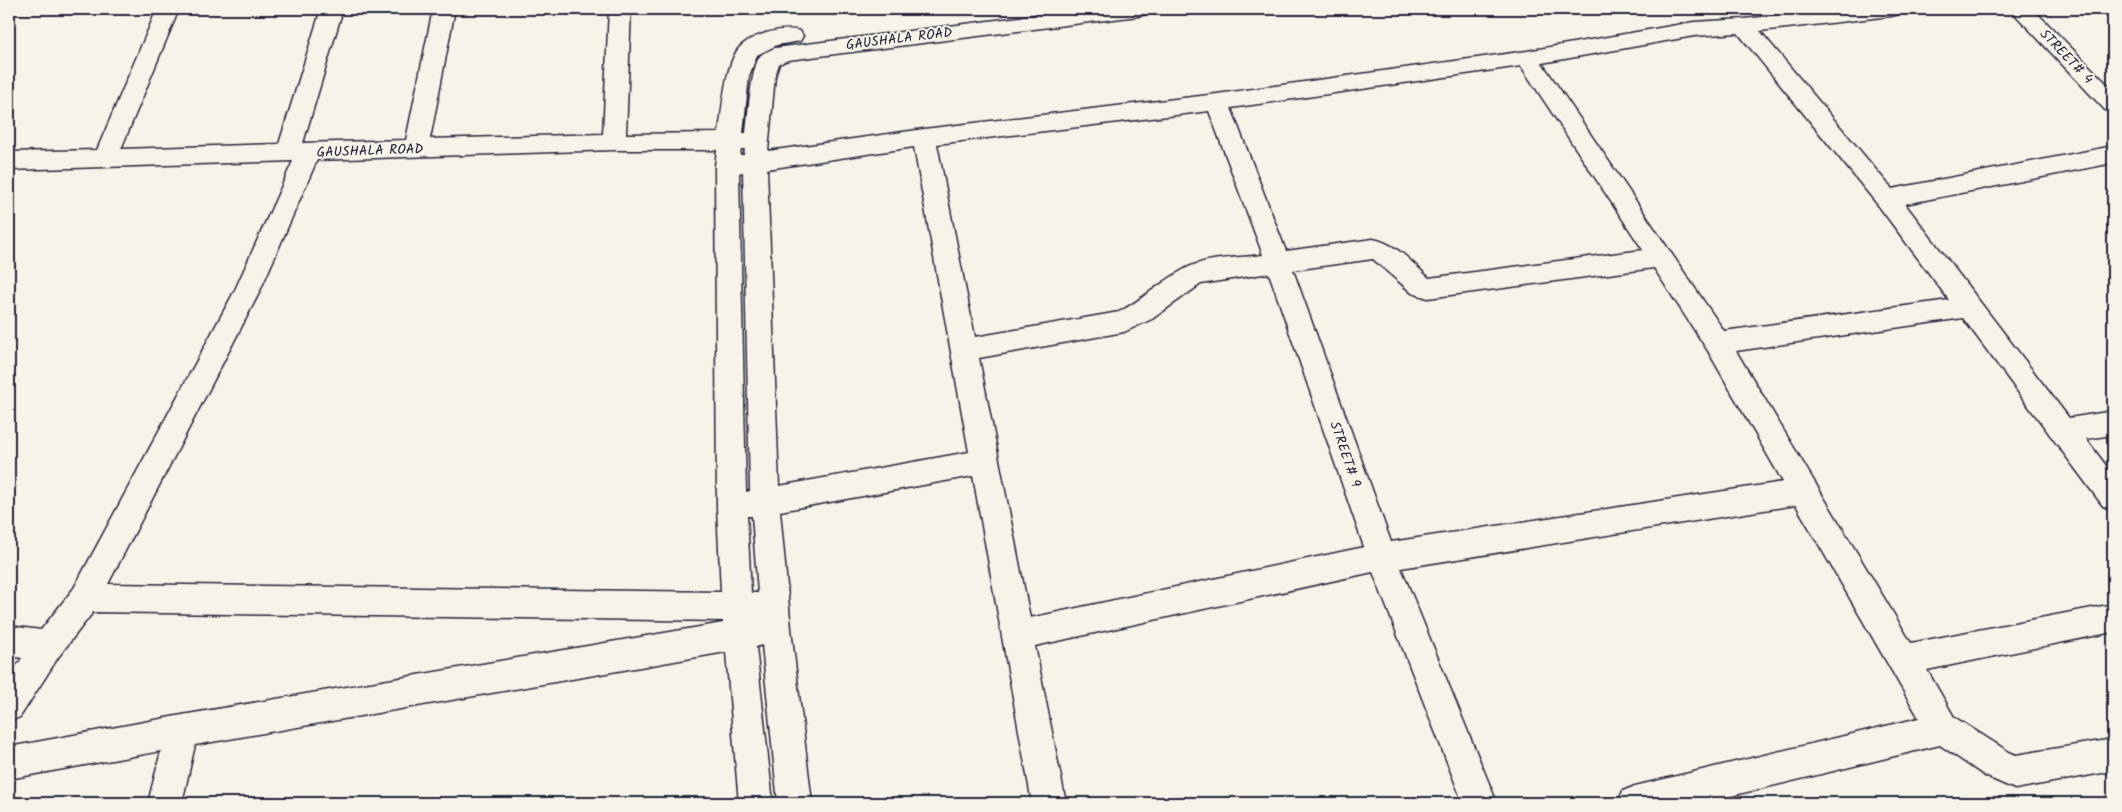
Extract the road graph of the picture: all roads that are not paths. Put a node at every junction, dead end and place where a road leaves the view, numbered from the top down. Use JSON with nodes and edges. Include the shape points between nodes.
{"nodes":[{"id":1,"x":168,"y":9,"type":"edge"},
{"id":2,"x":332,"y":9,"type":"edge"},
{"id":3,"x":444,"y":9,"type":"edge"},
{"id":4,"x":620,"y":9,"type":"edge"},
{"id":5,"x":1014,"y":9,"type":"edge"},
{"id":6,"x":1138,"y":9,"type":"edge"},
{"id":7,"x":1891,"y":9,"type":"edge"},
{"id":8,"x":2021,"y":9,"type":"edge"},
{"id":9,"x":1744,"y":26,"type":"junction"},
{"id":10,"x":1527,"y":58,"type":"junction"},
{"id":11,"x":1217,"y":102,"type":"junction"},
{"id":12,"x":2113,"y":104,"type":"edge"},
{"id":13,"x":924,"y":137,"type":"junction"},
{"id":14,"x":614,"y":142,"type":"junction"},
{"id":15,"x":416,"y":149,"type":"junction"},
{"id":16,"x":298,"y":152,"type":"junction"},
{"id":17,"x":742,"y":152,"type":"junction"},
{"id":18,"x":2113,"y":154,"type":"edge"},
{"id":19,"x":105,"y":158,"type":"junction"},
{"id":20,"x":9,"y":161,"type":"edge"},
{"id":21,"x":1887,"y":199,"type":"junction"},
{"id":22,"x":1662,"y":257,"type":"junction"},
{"id":23,"x":1278,"y":262,"type":"junction"},
{"id":24,"x":1969,"y":307,"type":"junction"},
{"id":25,"x":1717,"y":343,"type":"junction"},
{"id":26,"x":964,"y":350,"type":"junction"},
{"id":27,"x":2113,"y":423,"type":"edge"},
{"id":28,"x":2063,"y":431,"type":"junction"},
{"id":29,"x":986,"y":461,"type":"junction"},
{"id":30,"x":1804,"y":491,"type":"junction"},
{"id":31,"x":2113,"y":497,"type":"edge"},
{"id":32,"x":765,"y":501,"type":"junction"},
{"id":33,"x":732,"y":507,"type":"junction"},
{"id":34,"x":1382,"y":557,"type":"junction"},
{"id":35,"x":85,"y":598,"type":"junction"},
{"id":36,"x":775,"y":618,"type":"junction"},
{"id":37,"x":2113,"y":618,"type":"edge"},
{"id":38,"x":739,"y":621,"type":"junction"},
{"id":39,"x":1018,"y":635,"type":"junction"},
{"id":40,"x":9,"y":641,"type":"edge"},
{"id":41,"x":48,"y":646,"type":"junction"},
{"id":42,"x":1903,"y":660,"type":"junction"},
{"id":43,"x":9,"y":706,"type":"edge"},
{"id":44,"x":1943,"y":728,"type":"junction"},
{"id":45,"x":182,"y":730,"type":"junction"},
{"id":46,"x":2113,"y":754,"type":"edge"},
{"id":47,"x":9,"y":763,"type":"edge"},
{"id":48,"x":165,"y":803,"type":"edge"},
{"id":49,"x":756,"y":803,"type":"edge"},
{"id":50,"x":795,"y":803,"type":"edge"},
{"id":51,"x":1049,"y":803,"type":"edge"},
{"id":52,"x":1480,"y":803,"type":"edge"},
{"id":53,"x":1635,"y":803,"type":"edge"}],
"edges":[{"from":1,"to":19,"type":"street"},
{"from":2,"to":16,"type":"street"},
{"from":3,"to":15,"type":"street"},
{"from":4,"to":14,"type":"street"},
{"from":5,"to":17,"type":"street","name":"GAUSHALA ROAD","via":[[775,38],[760,43],[748,51],[738,76]]},
{"from":6,"to":17,"type":"street","name":"GAUSHALA ROAD","via":[[783,53],[769,60]]},
{"from":7,"to":9,"type":"street"},
{"from":8,"to":12,"type":"street","name":"STREET# 4"},
{"from":9,"to":10,"type":"street","via":[[1694,28]]},
{"from":9,"to":21,"type":"street"},
{"from":10,"to":11,"type":"street"},
{"from":10,"to":22,"type":"street"},
{"from":11,"to":13,"type":"street"},
{"from":11,"to":23,"type":"street","name":"STREET# 9"},
{"from":13,"to":17,"type":"street"},
{"from":13,"to":26,"type":"street"},
{"from":14,"to":15,"type":"street","name":"GAUSHALA ROAD"},
{"from":14,"to":17,"type":"street","name":"GAUSHALA ROAD"},
{"from":15,"to":16,"type":"street","name":"GAUSHALA ROAD"},
{"from":16,"to":19,"type":"street","name":"GAUSHALA ROAD"},
{"from":16,"to":35,"type":"street","via":[[246,293]]},
{"from":17,"to":32,"type":"street"},
{"from":17,"to":33,"type":"street"},
{"from":18,"to":21,"type":"street"},
{"from":19,"to":20,"type":"street","name":"GAUSHALA ROAD"},
{"from":21,"to":24,"type":"street"},
{"from":22,"to":23,"type":"street","via":[[1428,288],[1421,286],[1380,250]]},
{"from":22,"to":25,"type":"street"},
{"from":23,"to":26,"type":"street","via":[[1193,276],[1124,322]]},
{"from":23,"to":34,"type":"street","name":"STREET# 9"},
{"from":24,"to":25,"type":"street"},
{"from":24,"to":28,"type":"street"},
{"from":25,"to":30,"type":"street"},
{"from":26,"to":29,"type":"street"},
{"from":27,"to":28,"type":"street"},
{"from":28,"to":31,"type":"street"},
{"from":29,"to":32,"type":"street"},
{"from":29,"to":39,"type":"street"},
{"from":30,"to":34,"type":"street"},
{"from":30,"to":42,"type":"street"},
{"from":32,"to":33,"type":"street"},
{"from":32,"to":36,"type":"street"},
{"from":33,"to":38,"type":"street"},
{"from":34,"to":39,"type":"street"},
{"from":34,"to":52,"type":"street","name":"STREET# 9"},
{"from":35,"to":38,"type":"street"},
{"from":35,"to":41,"type":"street"},
{"from":36,"to":38,"type":"street"},
{"from":36,"to":50,"type":"street"},
{"from":37,"to":42,"type":"street"},
{"from":38,"to":45,"type":"street"},
{"from":38,"to":49,"type":"street"},
{"from":39,"to":51,"type":"street"},
{"from":40,"to":41,"type":"street"},
{"from":41,"to":43,"type":"street"},
{"from":42,"to":44,"type":"street"},
{"from":44,"to":46,"type":"street","via":[[1997,764],[2015,772]]},
{"from":44,"to":53,"type":"street"},
{"from":45,"to":47,"type":"street"},
{"from":45,"to":48,"type":"street"}]}
